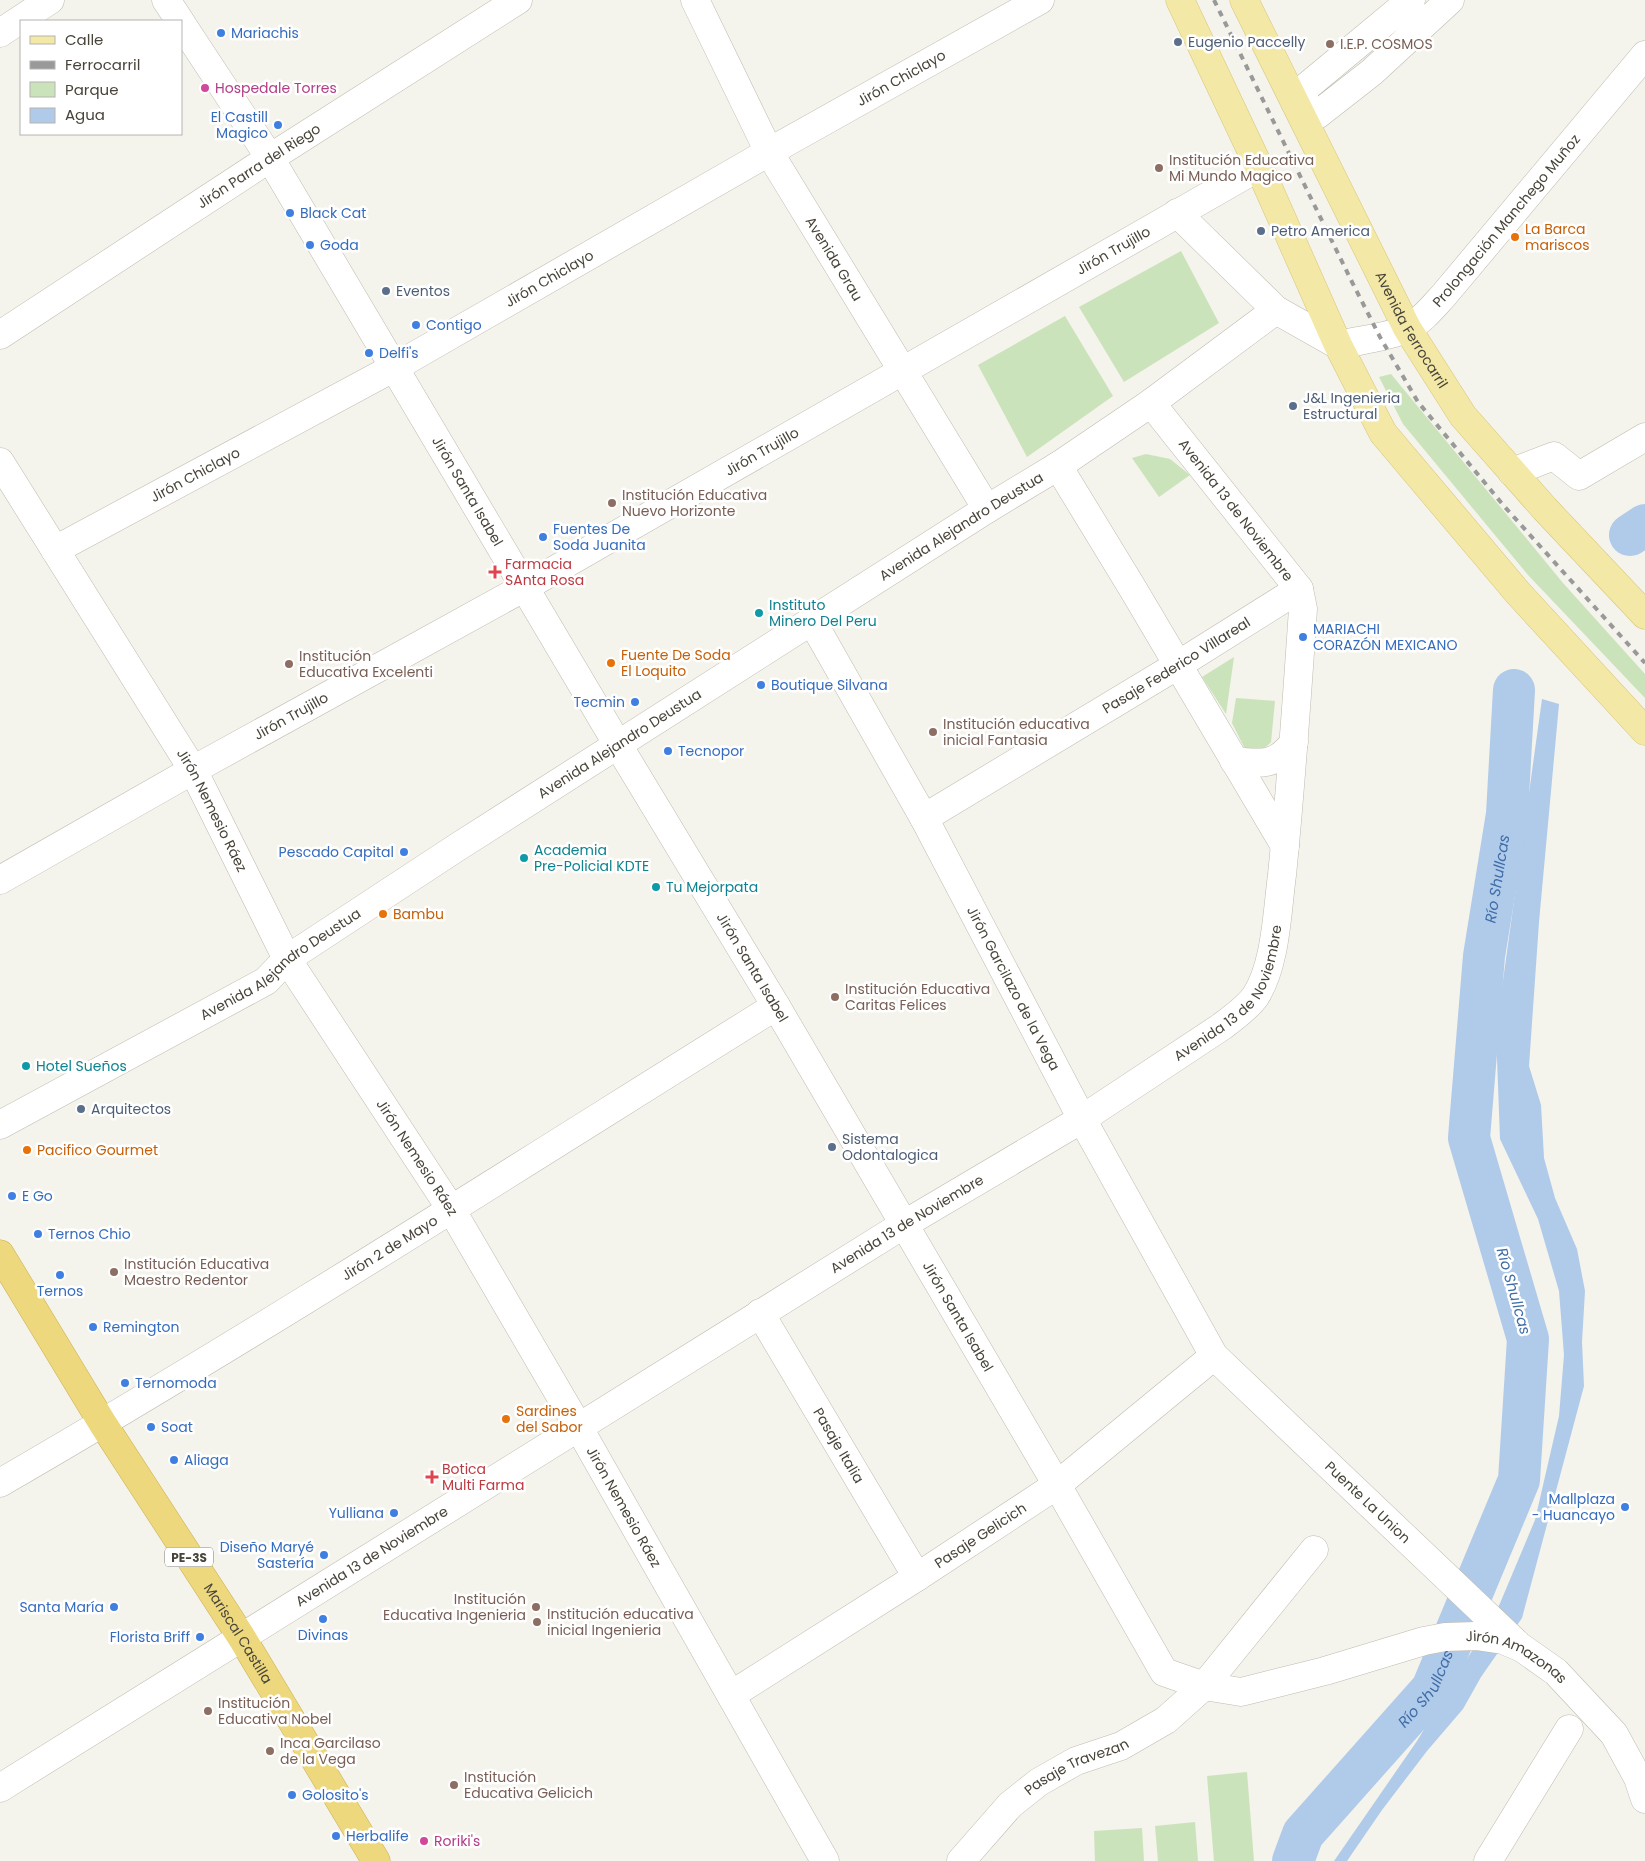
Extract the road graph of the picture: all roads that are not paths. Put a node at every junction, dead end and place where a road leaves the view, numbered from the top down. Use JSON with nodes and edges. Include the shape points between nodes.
{"nodes":[{"id":1,"x":50,"y":0,"type":"edge"},
{"id":2,"x":166,"y":0,"type":"edge"},
{"id":3,"x":518,"y":0,"type":"edge"},
{"id":4,"x":695,"y":0,"type":"edge"},
{"id":5,"x":1040,"y":0,"type":"edge"},
{"id":6,"x":1180,"y":0,"type":"edge"},
{"id":7,"x":1244,"y":0,"type":"edge"},
{"id":8,"x":1411,"y":0,"type":"edge"},
{"id":9,"x":1450,"y":0,"type":"edge"},
{"id":10,"x":180,"y":20,"type":"edge"},
{"id":11,"x":182,"y":24,"type":"edge"},
{"id":12,"x":0,"y":33,"type":"edge"},
{"id":13,"x":1645,"y":55,"type":"edge"},
{"id":14,"x":1304,"y":107,"type":"junction"},
{"id":15,"x":769,"y":152,"type":"junction"},
{"id":16,"x":270,"y":158,"type":"junction"},
{"id":17,"x":1259,"y":167,"type":"junction"},
{"id":18,"x":1176,"y":214,"type":"junction"},
{"id":19,"x":1276,"y":310,"type":"junction"},
{"id":20,"x":1407,"y":328,"type":"junction"},
{"id":21,"x":0,"y":335,"type":"edge"},
{"id":22,"x":1338,"y":345,"type":"junction"},
{"id":23,"x":395,"y":367,"type":"junction"},
{"id":24,"x":902,"y":370,"type":"junction"},
{"id":25,"x":1151,"y":403,"type":"junction"},
{"id":26,"x":1645,"y":437,"type":"edge"},
{"id":27,"x":0,"y":462,"type":"edge"},
{"id":28,"x":1058,"y":466,"type":"junction"},
{"id":29,"x":1512,"y":472,"type":"junction"},
{"id":30,"x":987,"y":509,"type":"junction"},
{"id":31,"x":55,"y":550,"type":"junction"},
{"id":32,"x":525,"y":587,"type":"junction"},
{"id":33,"x":1299,"y":589,"type":"junction"},
{"id":34,"x":1645,"y":615,"type":"edge"},
{"id":35,"x":812,"y":621,"type":"junction"},
{"id":36,"x":1178,"y":665,"type":"junction"},
{"id":37,"x":1645,"y":731,"type":"edge"},
{"id":38,"x":1294,"y":742,"type":"junction"},
{"id":39,"x":618,"y":745,"type":"junction"},
{"id":40,"x":1234,"y":760,"type":"junction"},
{"id":41,"x":193,"y":770,"type":"junction"},
{"id":42,"x":924,"y":818,"type":"junction"},
{"id":43,"x":1285,"y":846,"type":"junction"},
{"id":44,"x":0,"y":880,"type":"edge"},
{"id":45,"x":287,"y":959,"type":"junction"},
{"id":46,"x":776,"y":1006,"type":"junction"},
{"id":47,"x":1082,"y":1119,"type":"junction"},
{"id":48,"x":0,"y":1125,"type":"edge"},
{"id":49,"x":451,"y":1209,"type":"junction"},
{"id":50,"x":903,"y":1225,"type":"junction"},
{"id":51,"x":0,"y":1254,"type":"edge"},
{"id":52,"x":760,"y":1313,"type":"junction"},
{"id":53,"x":1214,"y":1356,"type":"junction"},
{"id":54,"x":103,"y":1424,"type":"junction"},
{"id":55,"x":579,"y":1428,"type":"junction"},
{"id":56,"x":0,"y":1483,"type":"edge"},
{"id":57,"x":1057,"y":1484,"type":"junction"},
{"id":58,"x":1314,"y":1550,"type":"dead end"},
{"id":59,"x":917,"y":1577,"type":"junction"},
{"id":60,"x":242,"y":1638,"type":"junction"},
{"id":61,"x":1522,"y":1648,"type":"junction"},
{"id":62,"x":1326,"y":1671,"type":"joint"},
{"id":63,"x":1204,"y":1686,"type":"junction"},
{"id":64,"x":731,"y":1695,"type":"junction"},
{"id":65,"x":1569,"y":1729,"type":"dead end"},
{"id":66,"x":0,"y":1788,"type":"edge"},
{"id":67,"x":1645,"y":1799,"type":"edge"},
{"id":68,"x":376,"y":1861,"type":"edge"},
{"id":69,"x":825,"y":1861,"type":"edge"},
{"id":70,"x":961,"y":1861,"type":"edge"},
{"id":71,"x":1488,"y":1861,"type":"edge"}],
"edges":[{"from":1,"to":12,"type":"street"},
{"from":2,"to":10,"type":"street","name":"Jirón Santa Isabel"},
{"from":3,"to":16,"type":"street","name":"Jirón Parra del Riego"},
{"from":4,"to":15,"type":"street","name":"Avenida Grau"},
{"from":5,"to":15,"type":"street","name":"Jirón Chiclayo"},
{"from":6,"to":17,"type":"main road"},
{"from":7,"to":14,"type":"main road","name":"Avenida Ferrocarril"},
{"from":8,"to":14,"type":"street"},
{"from":9,"to":14,"type":"street","via":[[1372,72]]},
{"from":11,"to":16,"type":"street","name":"Jirón Santa Isabel"},
{"from":13,"to":20,"type":"street","name":"Prolongación Manchego Muñoz","via":[[1444,295],[1422,318]]},
{"from":14,"to":20,"type":"main road","name":"Avenida Ferrocarril"},
{"from":15,"to":23,"type":"street","name":"Jirón Chiclayo"},
{"from":15,"to":24,"type":"street","name":"Avenida Grau"},
{"from":16,"to":21,"type":"street","name":"Jirón Parra del Riego"},
{"from":16,"to":23,"type":"street","name":"Jirón Santa Isabel"},
{"from":17,"to":18,"type":"street","name":"Jirón Trujillo"},
{"from":17,"to":22,"type":"main road"},
{"from":18,"to":19,"type":"street"},
{"from":18,"to":24,"type":"street","name":"Jirón Trujillo"},
{"from":19,"to":22,"type":"street"},
{"from":19,"to":25,"type":"street","name":"Avenida Alejandro Deustua"},
{"from":20,"to":22,"type":"street","name":"Prolongación Manchego Muñoz"},
{"from":20,"to":29,"type":"main road","name":"Avenida Ferrocarril","via":[[1463,416]]},
{"from":22,"to":37,"type":"main road","via":[[1383,433],[1518,593]]},
{"from":23,"to":31,"type":"street","name":"Jirón Chiclayo"},
{"from":23,"to":32,"type":"street","name":"Jirón Santa Isabel"},
{"from":24,"to":30,"type":"street","name":"Avenida Grau"},
{"from":24,"to":32,"type":"street","name":"Jirón Trujillo"},
{"from":25,"to":28,"type":"street","name":"Avenida Alejandro Deustua"},
{"from":25,"to":33,"type":"street","name":"Avenida 13 de Noviembre"},
{"from":26,"to":29,"type":"street","via":[[1579,476],[1554,456]]},
{"from":27,"to":31,"type":"street","name":"Jirón Nemesio Ráez"},
{"from":28,"to":30,"type":"street","name":"Avenida Alejandro Deustua"},
{"from":28,"to":36,"type":"street"},
{"from":29,"to":34,"type":"main road","name":"Avenida Ferrocarril"},
{"from":30,"to":35,"type":"street","name":"Avenida Alejandro Deustua"},
{"from":31,"to":41,"type":"street","name":"Jirón Nemesio Ráez"},
{"from":32,"to":39,"type":"street","name":"Jirón Santa Isabel"},
{"from":32,"to":41,"type":"street","name":"Jirón Trujillo"},
{"from":33,"to":36,"type":"street","name":"Pasaje Federico Villareal"},
{"from":33,"to":38,"type":"street","name":"Avenida 13 de Noviembre","via":[[1303,609]]},
{"from":35,"to":39,"type":"street","name":"Avenida Alejandro Deustua"},
{"from":35,"to":42,"type":"street","name":"Jirón Garcilazo de la Vega"},
{"from":36,"to":40,"type":"street"},
{"from":36,"to":42,"type":"street","name":"Pasaje Federico Villareal"},
{"from":38,"to":40,"type":"street","via":[[1280,758],[1270,761]]},
{"from":38,"to":43,"type":"street","name":"Avenida 13 de Noviembre"},
{"from":39,"to":45,"type":"street","name":"Avenida Alejandro Deustua"},
{"from":39,"to":46,"type":"street","name":"Jirón Santa Isabel"},
{"from":40,"to":43,"type":"street"},
{"from":41,"to":44,"type":"street","name":"Jirón Trujillo"},
{"from":41,"to":45,"type":"street","name":"Jirón Nemesio Ráez"},
{"from":42,"to":47,"type":"street","name":"Jirón Garcilazo de la Vega"},
{"from":43,"to":47,"type":"street","name":"Avenida 13 de Noviembre","via":[[1270,956],[1255,996],[1221,1027]]},
{"from":45,"to":48,"type":"street","name":"Avenida Alejandro Deustua","via":[[266,981]]},
{"from":45,"to":49,"type":"street","name":"Jirón Nemesio Ráez"},
{"from":46,"to":49,"type":"street","name":"Jirón 2 de Mayo"},
{"from":46,"to":50,"type":"street","name":"Jirón Santa Isabel"},
{"from":47,"to":50,"type":"street","name":"Avenida 13 de Noviembre"},
{"from":47,"to":53,"type":"street","name":"Jirón Garcilazo de la Vega"},
{"from":49,"to":54,"type":"street","name":"Jirón 2 de Mayo"},
{"from":49,"to":55,"type":"street","name":"Jirón Nemesio Ráez"},
{"from":50,"to":52,"type":"street","name":"Avenida 13 de Noviembre"},
{"from":50,"to":57,"type":"street","name":"Jirón Santa Isabel"},
{"from":51,"to":54,"type":"highway","name":"Mariscal Castilla","number":"PE-3S"},
{"from":52,"to":55,"type":"street","name":"Avenida 13 de Noviembre"},
{"from":52,"to":59,"type":"street","name":"Pasaje Italia"},
{"from":53,"to":57,"type":"street","name":"Pasaje Gelicich"},
{"from":53,"to":61,"type":"street","name":"Puente La Union"},
{"from":54,"to":56,"type":"street","name":"Jirón 2 de Mayo"},
{"from":54,"to":60,"type":"highway","name":"Mariscal Castilla","number":"PE-3S"},
{"from":55,"to":60,"type":"street","name":"Avenida 13 de Noviembre"},
{"from":55,"to":64,"type":"street","name":"Jirón Nemesio Ráez"},
{"from":57,"to":59,"type":"street","name":"Pasaje Gelicich"},
{"from":57,"to":63,"type":"street","name":"Jirón Santa Isabel","via":[[1164,1672]]},
{"from":58,"to":63,"type":"street","name":"Pasaje Travezan"},
{"from":59,"to":64,"type":"street","name":"Pasaje Gelicich"},
{"from":60,"to":66,"type":"street","name":"Avenida 13 de Noviembre"},
{"from":60,"to":68,"type":"highway","name":"Mariscal Castilla","number":"PE-3S"},
{"from":61,"to":62,"type":"street","name":"Jirón Amazonas","via":[[1503,1640],[1476,1636],[1444,1637]]},
{"from":61,"to":67,"type":"street","name":"Jirón Amazonas","via":[[1556,1672],[1614,1734],[1638,1778]]},
{"from":62,"to":63,"type":"street","name":"Jirón Santa Isabel","via":[[1241,1692]]},
{"from":63,"to":70,"type":"street","name":"Pasaje Travezan","via":[[1166,1720],[1121,1746],[1076,1761],[1039,1782],[1010,1805]]},
{"from":64,"to":69,"type":"street","name":"Jirón Nemesio Ráez"},
{"from":65,"to":71,"type":"street"}]}
